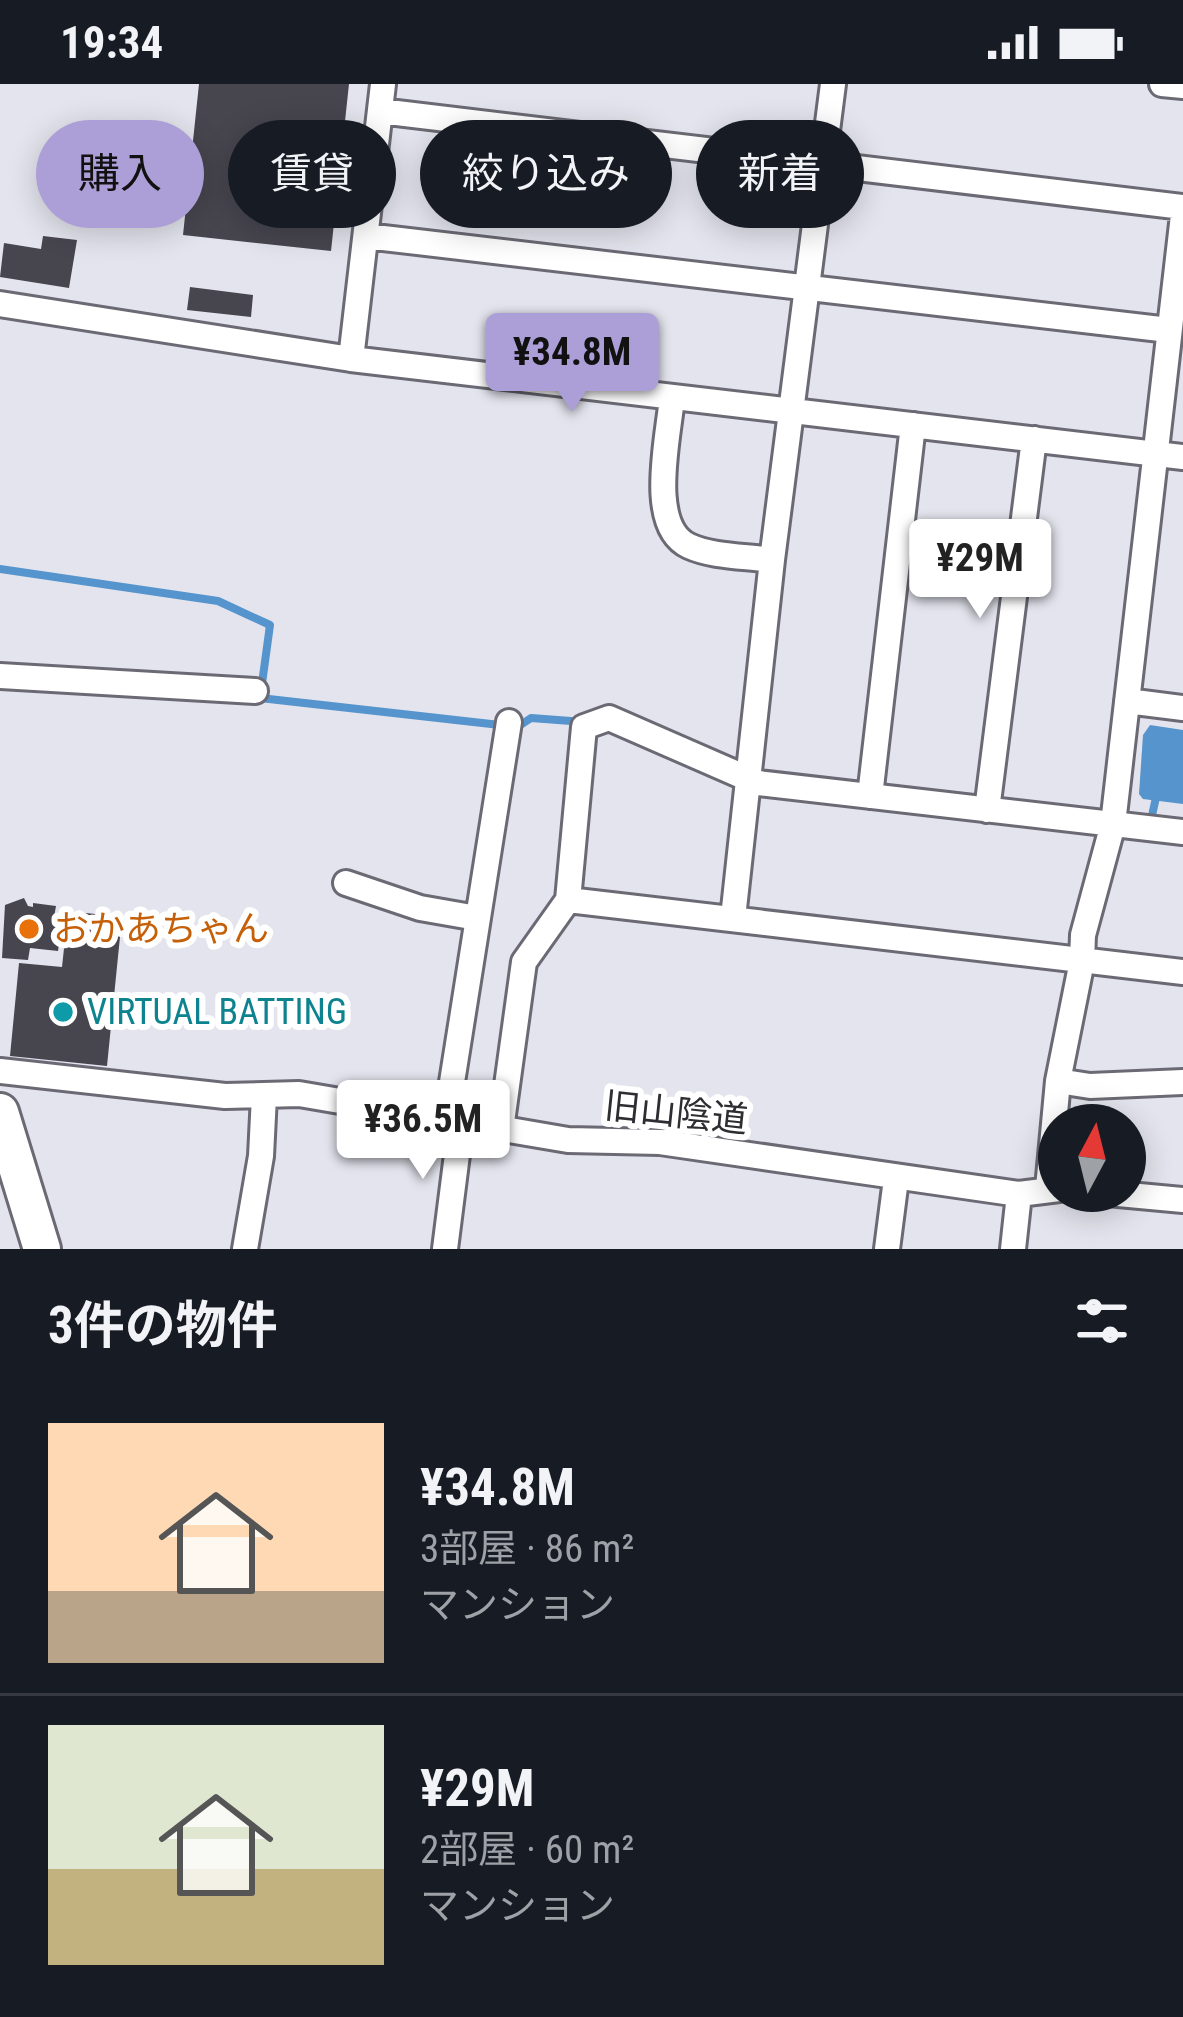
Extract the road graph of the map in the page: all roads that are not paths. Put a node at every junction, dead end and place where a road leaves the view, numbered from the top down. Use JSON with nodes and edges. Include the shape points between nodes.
{"nodes":[{"id":1,"x":383,"y":84,"type":"edge"},
{"id":2,"x":833,"y":84,"type":"edge"},
{"id":3,"x":1162,"y":84,"type":"edge"},
{"id":4,"x":1183,"y":86,"type":"edge"},
{"id":5,"x":380,"y":111,"type":"junction"},
{"id":6,"x":829,"y":120,"type":"edge"},
{"id":7,"x":696,"y":151,"type":"edge"},
{"id":8,"x":864,"y":172,"type":"edge"},
{"id":9,"x":1183,"y":211,"type":"edge"},
{"id":10,"x":815,"y":228,"type":"edge"},
{"id":11,"x":365,"y":236,"type":"junction"},
{"id":12,"x":808,"y":286,"type":"junction"},
{"id":13,"x":0,"y":304,"type":"edge"},
{"id":14,"x":1169,"y":330,"type":"junction"},
{"id":15,"x":351,"y":359,"type":"junction"},
{"id":16,"x":672,"y":397,"type":"junction"},
{"id":17,"x":793,"y":411,"type":"junction"},
{"id":18,"x":913,"y":425,"type":"junction"},
{"id":19,"x":1034,"y":439,"type":"junction"},
{"id":20,"x":1155,"y":454,"type":"junction"},
{"id":21,"x":1183,"y":457,"type":"edge"},
{"id":22,"x":772,"y":560,"type":"junction"},
{"id":23,"x":0,"y":676,"type":"edge"},
{"id":24,"x":254,"y":691,"type":"dead end"},
{"id":25,"x":1127,"y":701,"type":"junction"},
{"id":26,"x":1183,"y":708,"type":"edge"},
{"id":27,"x":508,"y":722,"type":"dead end"},
{"id":28,"x":749,"y":778,"type":"junction"},
{"id":29,"x":870,"y":796,"type":"junction"},
{"id":30,"x":987,"y":810,"type":"junction"},
{"id":31,"x":1114,"y":824,"type":"junction"},
{"id":32,"x":1183,"y":832,"type":"edge"},
{"id":33,"x":346,"y":883,"type":"dead end"},
{"id":34,"x":568,"y":900,"type":"junction"},
{"id":35,"x":477,"y":918,"type":"junction"},
{"id":36,"x":734,"y":918,"type":"junction"},
{"id":37,"x":1082,"y":961,"type":"junction"},
{"id":38,"x":1183,"y":972,"type":"edge"},
{"id":39,"x":0,"y":1071,"type":"edge"},
{"id":40,"x":1058,"y":1081,"type":"junction"},
{"id":41,"x":1183,"y":1082,"type":"edge"},
{"id":42,"x":264,"y":1096,"type":"junction"},
{"id":43,"x":1057,"y":1104,"type":"edge"},
{"id":44,"x":0,"y":1112,"type":"edge"},
{"id":45,"x":454,"y":1122,"type":"junction"},
{"id":46,"x":501,"y":1129,"type":"junction"},
{"id":47,"x":896,"y":1179,"type":"junction"},
{"id":48,"x":1038,"y":1191,"type":"edge"},
{"id":49,"x":1019,"y":1194,"type":"junction"},
{"id":50,"x":1146,"y":1196,"type":"edge"},
{"id":51,"x":1183,"y":1199,"type":"edge"},
{"id":52,"x":42,"y":1249,"type":"edge"},
{"id":53,"x":245,"y":1249,"type":"edge"},
{"id":54,"x":445,"y":1249,"type":"edge"},
{"id":55,"x":887,"y":1249,"type":"edge"},
{"id":56,"x":1012,"y":1249,"type":"edge"}],
"edges":[{"from":1,"to":5,"type":"street"},
{"from":2,"to":6,"type":"street"},
{"from":3,"to":4,"type":"street"},
{"from":5,"to":7,"type":"street"},
{"from":5,"to":11,"type":"street"},
{"from":8,"to":9,"type":"street"},
{"from":9,"to":14,"type":"street"},
{"from":10,"to":12,"type":"street"},
{"from":11,"to":12,"type":"street"},
{"from":11,"to":15,"type":"street"},
{"from":12,"to":14,"type":"street"},
{"from":12,"to":17,"type":"street"},
{"from":13,"to":15,"type":"street"},
{"from":14,"to":20,"type":"street"},
{"from":15,"to":16,"type":"street"},
{"from":16,"to":17,"type":"street"},
{"from":16,"to":22,"type":"street","via":[[663,492],[669,527],[701,551]]},
{"from":17,"to":18,"type":"street"},
{"from":17,"to":22,"type":"street"},
{"from":18,"to":19,"type":"street"},
{"from":18,"to":29,"type":"street"},
{"from":19,"to":20,"type":"street"},
{"from":19,"to":30,"type":"street"},
{"from":20,"to":21,"type":"street"},
{"from":20,"to":25,"type":"street"},
{"from":22,"to":28,"type":"street"},
{"from":23,"to":24,"type":"street"},
{"from":25,"to":26,"type":"street"},
{"from":25,"to":31,"type":"street"},
{"from":27,"to":35,"type":"street"},
{"from":28,"to":29,"type":"street"},
{"from":28,"to":34,"type":"street","via":[[608,718],[584,727]]},
{"from":28,"to":36,"type":"street"},
{"from":29,"to":30,"type":"street"},
{"from":30,"to":31,"type":"street"},
{"from":31,"to":32,"type":"street"},
{"from":31,"to":37,"type":"street"},
{"from":33,"to":35,"type":"street"},
{"from":34,"to":36,"type":"street"},
{"from":34,"to":46,"type":"street","via":[[524,962]]},
{"from":35,"to":45,"type":"street"},
{"from":36,"to":37,"type":"street"},
{"from":37,"to":38,"type":"street"},
{"from":37,"to":40,"type":"street"},
{"from":39,"to":42,"type":"street","name":"旧山陰道"},
{"from":40,"to":41,"type":"street"},
{"from":40,"to":43,"type":"street"},
{"from":42,"to":45,"type":"street","name":"旧山陰道","via":[[299,1094]]},
{"from":42,"to":53,"type":"street"},
{"from":44,"to":52,"type":"highway"},
{"from":45,"to":46,"type":"street","name":"旧山陰道"},
{"from":45,"to":54,"type":"street"},
{"from":46,"to":47,"type":"street","name":"旧山陰道","via":[[660,1142]]},
{"from":47,"to":49,"type":"street","name":"旧山陰道"},
{"from":47,"to":55,"type":"street"},
{"from":48,"to":49,"type":"street","name":"旧山陰道"},
{"from":49,"to":56,"type":"street"},
{"from":50,"to":51,"type":"street"}]}
